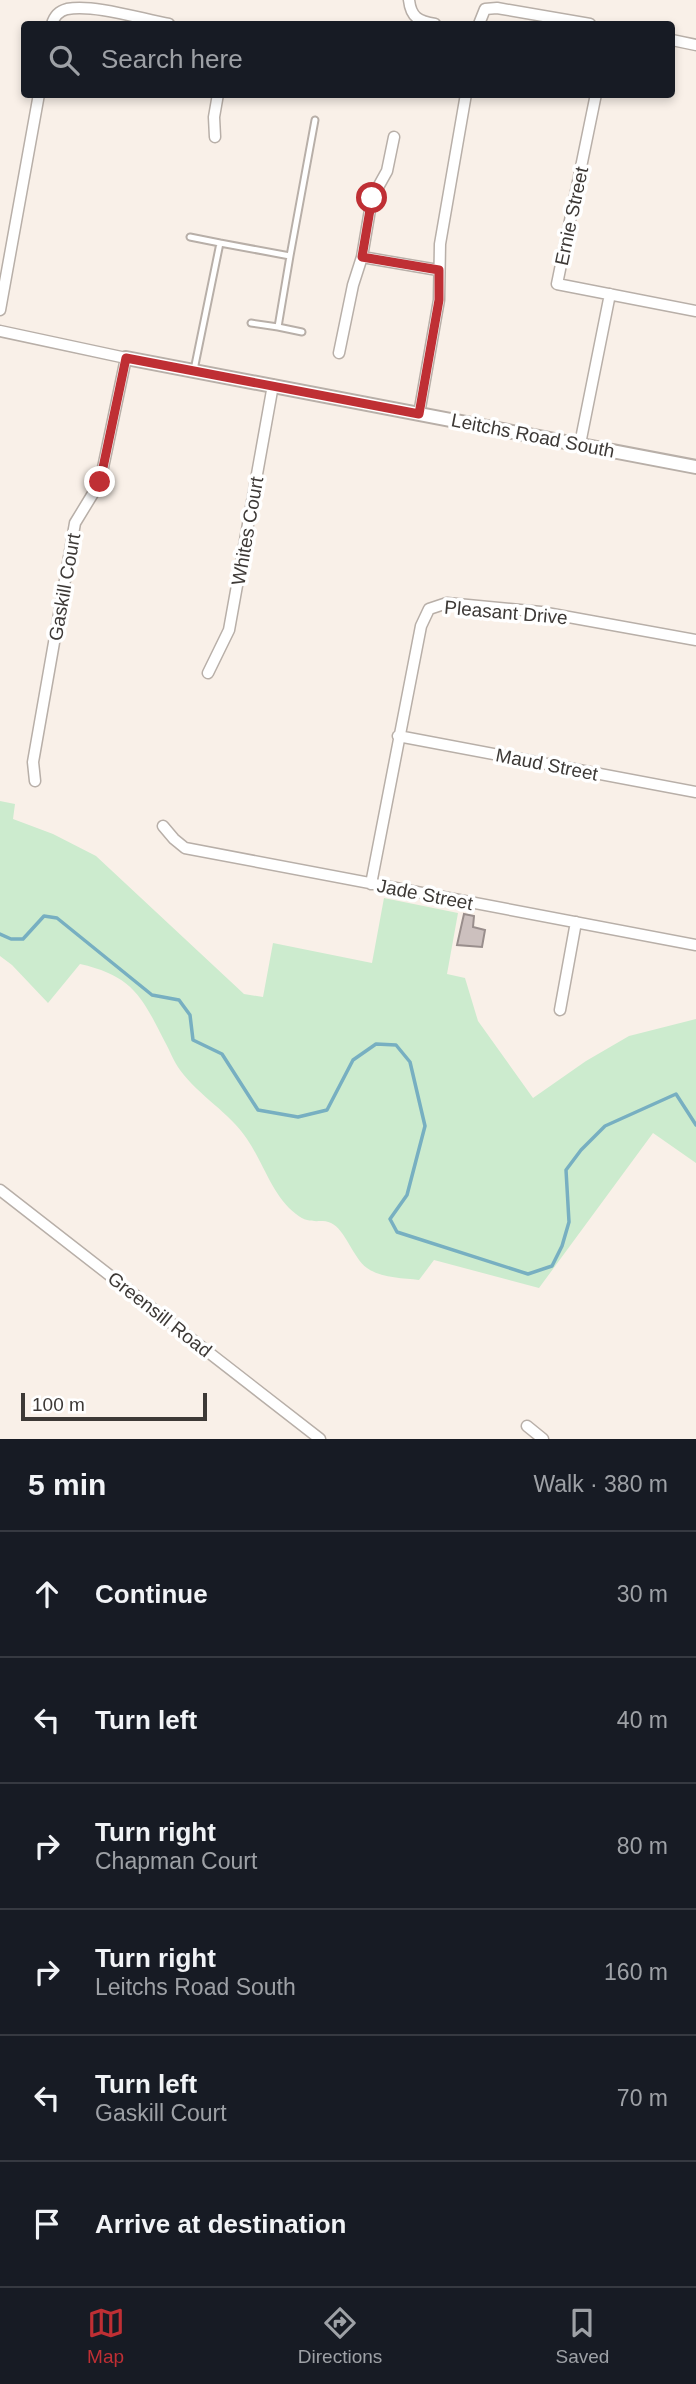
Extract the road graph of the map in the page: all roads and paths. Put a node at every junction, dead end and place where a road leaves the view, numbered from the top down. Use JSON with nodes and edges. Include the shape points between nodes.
{"nodes":[{"id":1,"x":409,"y":0,"type":"edge"},
{"id":2,"x":66,"y":5,"type":"edge"},
{"id":3,"x":54,"y":21,"type":"edge"},
{"id":4,"x":153,"y":21,"type":"edge"},
{"id":5,"x":418,"y":21,"type":"edge"},
{"id":6,"x":480,"y":21,"type":"edge"},
{"id":7,"x":573,"y":21,"type":"edge"},
{"id":8,"x":675,"y":41,"type":"edge"},
{"id":9,"x":696,"y":45,"type":"edge"},
{"id":10,"x":38,"y":98,"type":"edge"},
{"id":11,"x":217,"y":98,"type":"edge"},
{"id":12,"x":465,"y":98,"type":"edge"},
{"id":13,"x":595,"y":98,"type":"edge"},
{"id":14,"x":315,"y":120,"type":"dead end"},
{"id":15,"x":394,"y":136,"type":"dead end"},
{"id":16,"x":215,"y":137,"type":"dead end"},
{"id":17,"x":190,"y":237,"type":"dead end"},
{"id":18,"x":220,"y":243,"type":"junction"},
{"id":19,"x":290,"y":256,"type":"junction"},
{"id":20,"x":362,"y":257,"type":"junction"},
{"id":21,"x":439,"y":270,"type":"junction"},
{"id":22,"x":610,"y":294,"type":"junction"},
{"id":23,"x":0,"y":310,"type":"edge"},
{"id":24,"x":696,"y":312,"type":"edge"},
{"id":25,"x":251,"y":323,"type":"dead end"},
{"id":26,"x":278,"y":327,"type":"junction"},
{"id":27,"x":0,"y":331,"type":"edge"},
{"id":28,"x":302,"y":332,"type":"dead end"},
{"id":29,"x":339,"y":353,"type":"dead end"},
{"id":30,"x":126,"y":358,"type":"junction"},
{"id":31,"x":194,"y":370,"type":"junction"},
{"id":32,"x":273,"y":385,"type":"junction"},
{"id":33,"x":419,"y":414,"type":"junction"},
{"id":34,"x":580,"y":444,"type":"junction"},
{"id":35,"x":696,"y":467,"type":"edge"},
{"id":36,"x":696,"y":640,"type":"edge"},
{"id":37,"x":208,"y":673,"type":"dead end"},
{"id":38,"x":398,"y":736,"type":"junction"},
{"id":39,"x":35,"y":781,"type":"dead end"},
{"id":40,"x":696,"y":792,"type":"edge"},
{"id":41,"x":163,"y":826,"type":"dead end"},
{"id":42,"x":371,"y":884,"type":"junction"},
{"id":43,"x":576,"y":922,"type":"junction"},
{"id":44,"x":696,"y":945,"type":"edge"},
{"id":45,"x":560,"y":1010,"type":"dead end"},
{"id":46,"x":0,"y":1190,"type":"edge"},
{"id":47,"x":527,"y":1426,"type":"dead end"},
{"id":48,"x":320,"y":1439,"type":"edge"},
{"id":49,"x":544,"y":1439,"type":"edge"}],
"edges":[{"from":1,"to":5,"type":"street"},
{"from":2,"to":3,"type":"street"},
{"from":2,"to":4,"type":"street"},
{"from":6,"to":7,"type":"street","via":[[485,9],[497,8]]},
{"from":8,"to":9,"type":"street"},
{"from":10,"to":23,"type":"street"},
{"from":11,"to":16,"type":"street"},
{"from":12,"to":21,"type":"street"},
{"from":13,"to":22,"type":"street","name":"Ernie Street","via":[[557,284]]},
{"from":14,"to":19,"type":"lane"},
{"from":15,"to":20,"type":"street","via":[[387,171],[372,198]]},
{"from":17,"to":18,"type":"lane"},
{"from":18,"to":19,"type":"lane"},
{"from":18,"to":31,"type":"lane"},
{"from":19,"to":26,"type":"lane"},
{"from":20,"to":21,"type":"street"},
{"from":20,"to":29,"type":"street"},
{"from":21,"to":33,"type":"street","via":[[439,300]]},
{"from":22,"to":24,"type":"street"},
{"from":22,"to":34,"type":"street"},
{"from":25,"to":26,"type":"lane"},
{"from":26,"to":28,"type":"lane"},
{"from":27,"to":30,"type":"street","name":"Leitchs Road South"},
{"from":30,"to":31,"type":"street","name":"Leitchs Road South"},
{"from":30,"to":39,"type":"street","name":"Gaskill Court","via":[[100,482],[75,523],[33,762]]},
{"from":31,"to":32,"type":"street","name":"Leitchs Road South"},
{"from":32,"to":33,"type":"street","name":"Leitchs Road South"},
{"from":32,"to":37,"type":"street","name":"Whites Court","via":[[229,630]]},
{"from":33,"to":34,"type":"street","name":"Leitchs Road South"},
{"from":34,"to":35,"type":"street","name":"Leitchs Road South"},
{"from":36,"to":38,"type":"street","name":"Pleasant Drive","via":[[541,612],[439,604],[429,609],[421,626]]},
{"from":38,"to":40,"type":"street","name":"Maud Street"},
{"from":38,"to":42,"type":"street","name":"Pleasant Drive"},
{"from":41,"to":42,"type":"street","name":"Jade Street","via":[[185,848]]},
{"from":42,"to":43,"type":"street","name":"Jade Street"},
{"from":43,"to":44,"type":"street","name":"Jade Street"},
{"from":43,"to":45,"type":"street"},
{"from":46,"to":48,"type":"street","name":"Greensill Road"},
{"from":47,"to":49,"type":"street"}]}
